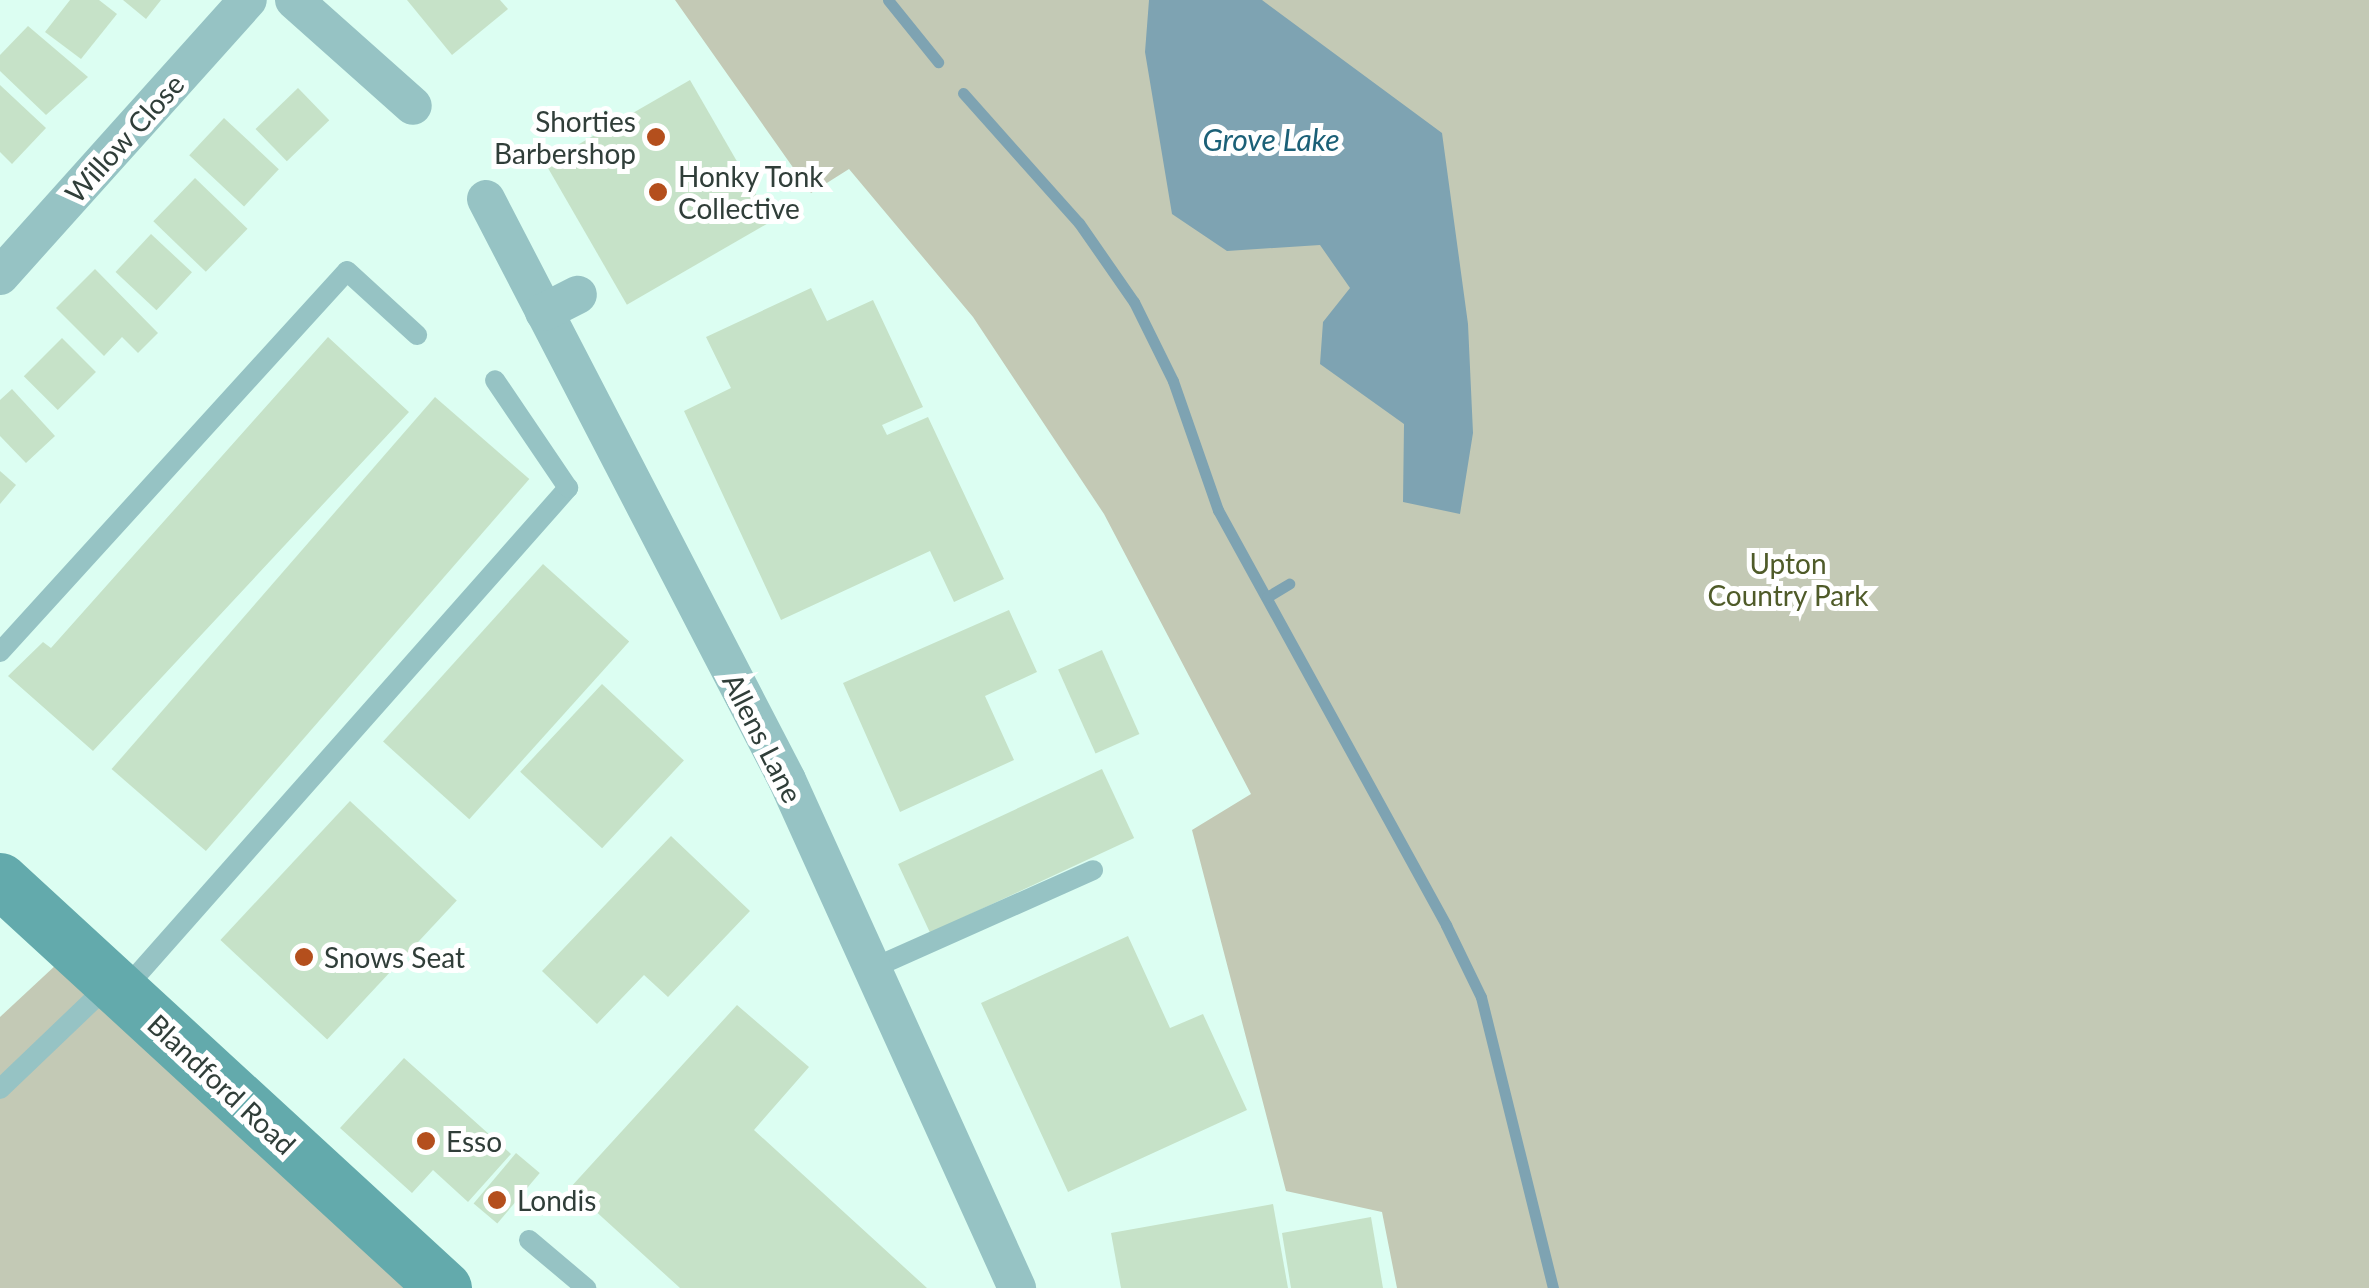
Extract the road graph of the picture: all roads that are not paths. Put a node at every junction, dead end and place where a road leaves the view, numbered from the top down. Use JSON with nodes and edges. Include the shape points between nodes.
{"nodes":[{"id":1,"x":248,"y":0,"type":"edge"},
{"id":2,"x":294,"y":0,"type":"edge"},
{"id":3,"x":413,"y":106,"type":"dead end"},
{"id":4,"x":486,"y":199,"type":"dead end"},
{"id":5,"x":0,"y":276,"type":"edge"},
{"id":6,"x":578,"y":295,"type":"dead end"},
{"id":7,"x":544,"y":312,"type":"junction"},
{"id":8,"x":417,"y":336,"type":"dead end"},
{"id":9,"x":495,"y":380,"type":"dead end"},
{"id":10,"x":0,"y":652,"type":"edge"},
{"id":11,"x":1093,"y":870,"type":"dead end"},
{"id":12,"x":0,"y":880,"type":"edge"},
{"id":13,"x":871,"y":969,"type":"junction"},
{"id":14,"x":117,"y":987,"type":"junction"},
{"id":15,"x":0,"y":1089,"type":"edge"},
{"id":16,"x":529,"y":1240,"type":"dead end"},
{"id":17,"x":444,"y":1288,"type":"edge"},
{"id":18,"x":586,"y":1288,"type":"edge"},
{"id":19,"x":1016,"y":1288,"type":"edge"}],
"edges":[{"from":1,"to":5,"type":"street","name":"Willow Close"},
{"from":2,"to":3,"type":"street"},
{"from":4,"to":7,"type":"street","name":"Allens Lane"},
{"from":6,"to":7,"type":"street"},
{"from":7,"to":13,"type":"street","name":"Allens Lane","via":[[787,780]]},
{"from":8,"to":10,"type":"lane","via":[[346,270]]},
{"from":9,"to":14,"type":"lane","via":[[568,488]]},
{"from":11,"to":13,"type":"lane"},
{"from":12,"to":14,"type":"main road","name":"Blandford Road"},
{"from":13,"to":19,"type":"street","name":"Allens Lane"},
{"from":14,"to":15,"type":"lane"},
{"from":14,"to":17,"type":"main road","name":"Blandford Road"},
{"from":16,"to":18,"type":"lane"}]}
